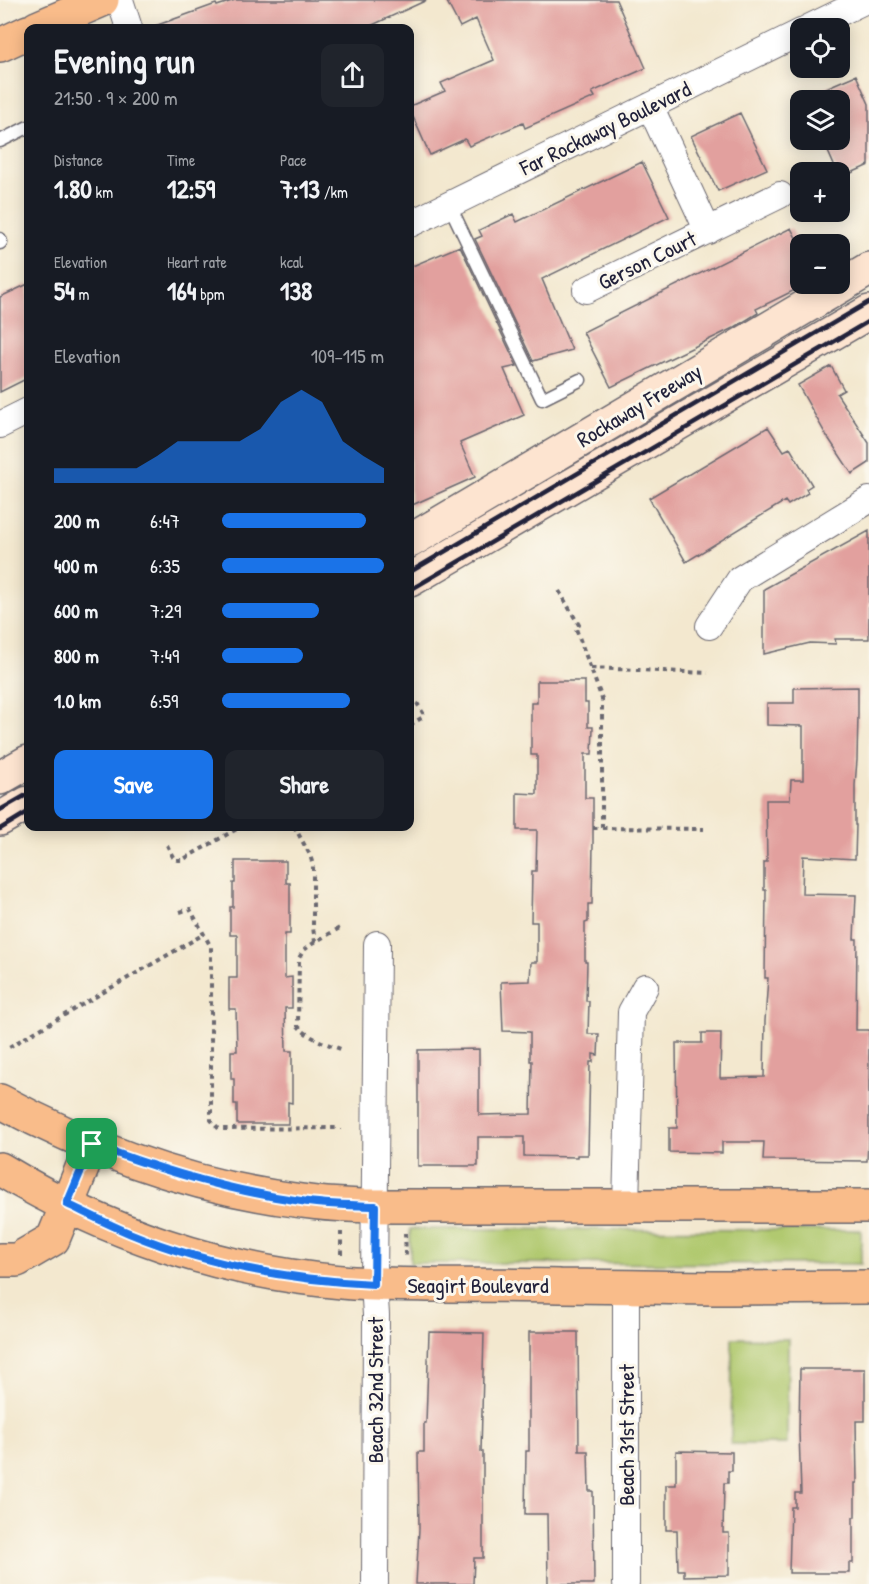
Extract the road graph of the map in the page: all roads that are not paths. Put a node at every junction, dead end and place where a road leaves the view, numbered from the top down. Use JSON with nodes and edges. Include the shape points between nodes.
{"nodes":[{"id":1,"x":102,"y":0,"type":"edge"},
{"id":2,"x":120,"y":0,"type":"edge"},
{"id":3,"x":866,"y":0,"type":"edge"},
{"id":4,"x":829,"y":18,"type":"edge"},
{"id":5,"x":46,"y":24,"type":"edge"},
{"id":6,"x":128,"y":24,"type":"edge"},
{"id":7,"x":24,"y":34,"type":"edge"},
{"id":8,"x":790,"y":37,"type":"edge"},
{"id":9,"x":0,"y":45,"type":"edge"},
{"id":10,"x":650,"y":106,"type":"junction"},
{"id":11,"x":24,"y":130,"type":"edge"},
{"id":12,"x":0,"y":141,"type":"edge"},
{"id":13,"x":780,"y":195,"type":"dead end"},
{"id":14,"x":449,"y":204,"type":"junction"},
{"id":15,"x":414,"y":222,"type":"edge"},
{"id":16,"x":708,"y":231,"type":"junction"},
{"id":17,"x":869,"y":269,"type":"edge"},
{"id":18,"x":586,"y":290,"type":"dead end"},
{"id":19,"x":869,"y":312,"type":"edge"},
{"id":20,"x":580,"y":380,"type":"dead end"},
{"id":21,"x":24,"y":413,"type":"edge"},
{"id":22,"x":0,"y":425,"type":"edge"},
{"id":23,"x":869,"y":500,"type":"edge"},
{"id":24,"x":414,"y":539,"type":"edge"},
{"id":25,"x":414,"y":578,"type":"edge"},
{"id":26,"x":709,"y":626,"type":"dead end"},
{"id":27,"x":24,"y":764,"type":"edge"},
{"id":28,"x":0,"y":778,"type":"edge"},
{"id":29,"x":24,"y":805,"type":"edge"},
{"id":30,"x":0,"y":819,"type":"edge"},
{"id":31,"x":377,"y":944,"type":"dead end"},
{"id":32,"x":645,"y":987,"type":"dead end"},
{"id":33,"x":0,"y":1101,"type":"edge"},
{"id":34,"x":92,"y":1144,"type":"junction"},
{"id":35,"x":0,"y":1169,"type":"edge"},
{"id":36,"x":67,"y":1204,"type":"junction"},
{"id":37,"x":375,"y":1206,"type":"junction"},
{"id":38,"x":626,"y":1206,"type":"junction"},
{"id":39,"x":869,"y":1206,"type":"edge"},
{"id":40,"x":0,"y":1260,"type":"edge"},
{"id":41,"x":374,"y":1284,"type":"junction"},
{"id":42,"x":626,"y":1286,"type":"junction"},
{"id":43,"x":869,"y":1287,"type":"edge"},
{"id":44,"x":375,"y":1584,"type":"edge"},
{"id":45,"x":626,"y":1584,"type":"edge"}],
"edges":[{"from":1,"to":5,"type":"main road"},
{"from":2,"to":6,"type":"street"},
{"from":3,"to":4,"type":"street"},
{"from":7,"to":9,"type":"main road"},
{"from":8,"to":10,"type":"street","name":"Far Rockaway Boulevard"},
{"from":10,"to":14,"type":"street","name":"Far Rockaway Boulevard"},
{"from":10,"to":16,"type":"street","name":"Gerson Court"},
{"from":11,"to":12,"type":"lane"},
{"from":13,"to":16,"type":"street","name":"Gerson Court"},
{"from":14,"to":15,"type":"street","name":"Far Rockaway Boulevard"},
{"from":14,"to":20,"type":"lane","via":[[542,399]]},
{"from":16,"to":18,"type":"street","name":"Gerson Court"},
{"from":17,"to":24,"type":"street","name":"Rockaway Freeway"},
{"from":19,"to":25,"type":"street","name":"Rockaway Freeway"},
{"from":21,"to":22,"type":"street"},
{"from":23,"to":26,"type":"street","via":[[740,579]]},
{"from":27,"to":28,"type":"street"},
{"from":29,"to":30,"type":"street"},
{"from":31,"to":37,"type":"street","name":"Beach 32nd Street"},
{"from":32,"to":38,"type":"street","via":[[631,1012]]},
{"from":33,"to":34,"type":"main road"},
{"from":34,"to":36,"type":"main road"},
{"from":34,"to":37,"type":"main road","via":[[173,1173],[260,1194],[303,1202]]},
{"from":35,"to":36,"type":"main road","name":"Seagirt Boulevard"},
{"from":36,"to":40,"type":"main road","via":[[52,1239],[17,1260]]},
{"from":36,"to":41,"type":"main road","name":"Seagirt Boulevard","via":[[130,1233],[218,1261],[308,1278]]},
{"from":37,"to":38,"type":"main road"},
{"from":37,"to":41,"type":"street","name":"Beach 32nd Street"},
{"from":38,"to":39,"type":"main road"},
{"from":41,"to":42,"type":"main road","name":"Seagirt Boulevard"},
{"from":41,"to":44,"type":"street","name":"Beach 32nd Street"},
{"from":42,"to":43,"type":"main road","name":"Seagirt Boulevard"},
{"from":42,"to":45,"type":"street","name":"Beach 31st Street"}]}
